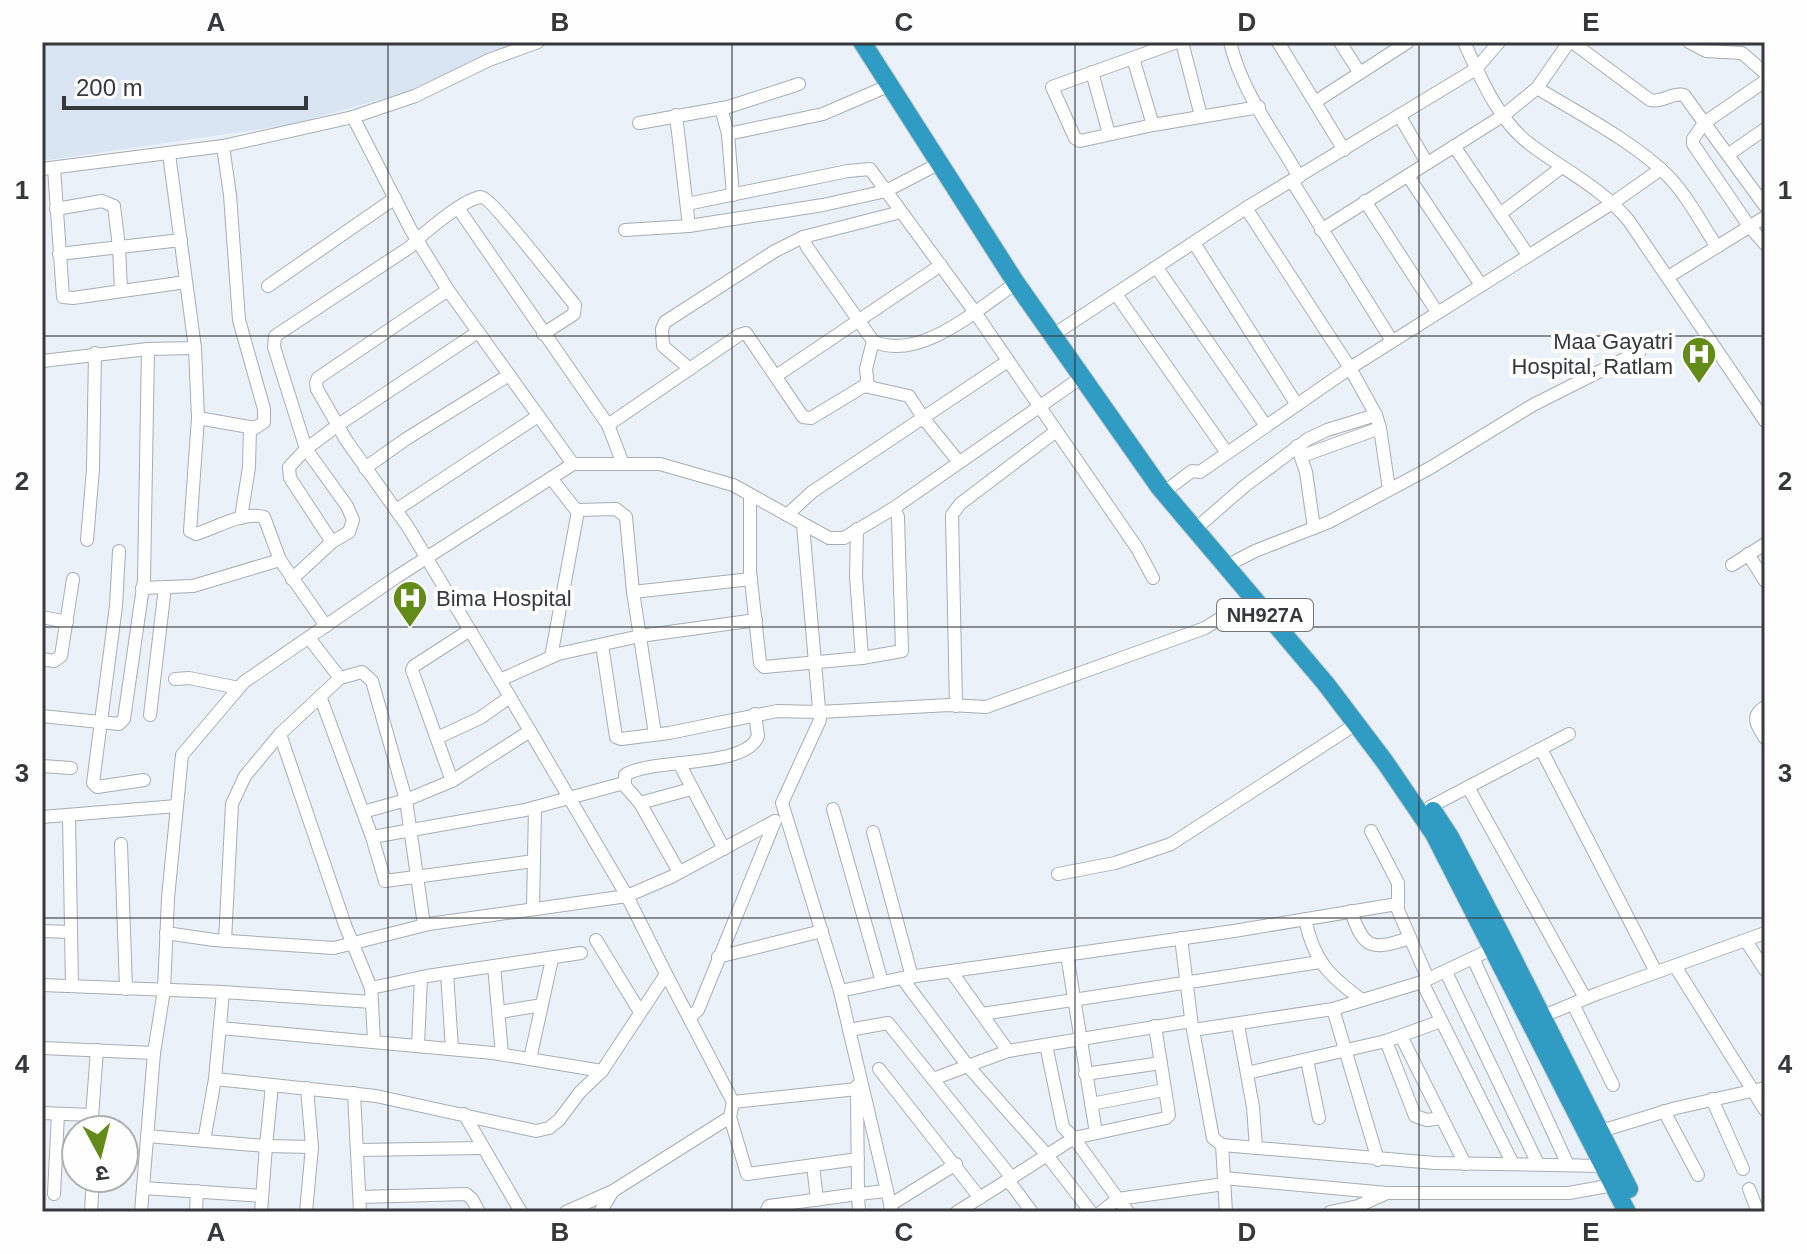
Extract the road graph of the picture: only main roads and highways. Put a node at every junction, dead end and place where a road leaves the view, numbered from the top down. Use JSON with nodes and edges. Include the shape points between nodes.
{"nodes":[{"id":1,"x":862,"y":42,"type":"edge"},
{"id":2,"x":876,"y":42,"type":"edge"},
{"id":3,"x":1057,"y":332,"type":"junction"},
{"id":4,"x":1230,"y":565,"type":"junction"},
{"id":5,"x":1499,"y":946,"type":"junction"},
{"id":6,"x":1536,"y":1019,"type":"junction"},
{"id":7,"x":1627,"y":1212,"type":"edge"},
{"id":8,"x":1639,"y":1212,"type":"edge"}],
"edges":[{"from":1,"to":3,"type":"highway","number":"NH927A","via":[[1016,283]]},
{"from":2,"to":3,"type":"highway","number":"NH927A"},
{"from":3,"to":4,"type":"highway","number":"NH927A"},
{"from":3,"to":4,"type":"highway","number":"NH927A","via":[[1160,488]]},
{"from":4,"to":5,"type":"highway","number":"NH927A","via":[[1251,599],[1326,684],[1434,834]]},
{"from":4,"to":5,"type":"highway","number":"NH927A","via":[[1323,666],[1430,807],[1450,837]]},
{"from":5,"to":6,"type":"highway","number":"NH927A"},
{"from":6,"to":7,"type":"highway","number":"NH927A"},
{"from":6,"to":8,"type":"highway","number":"NH927A","via":[[1601,1131]]}]}
